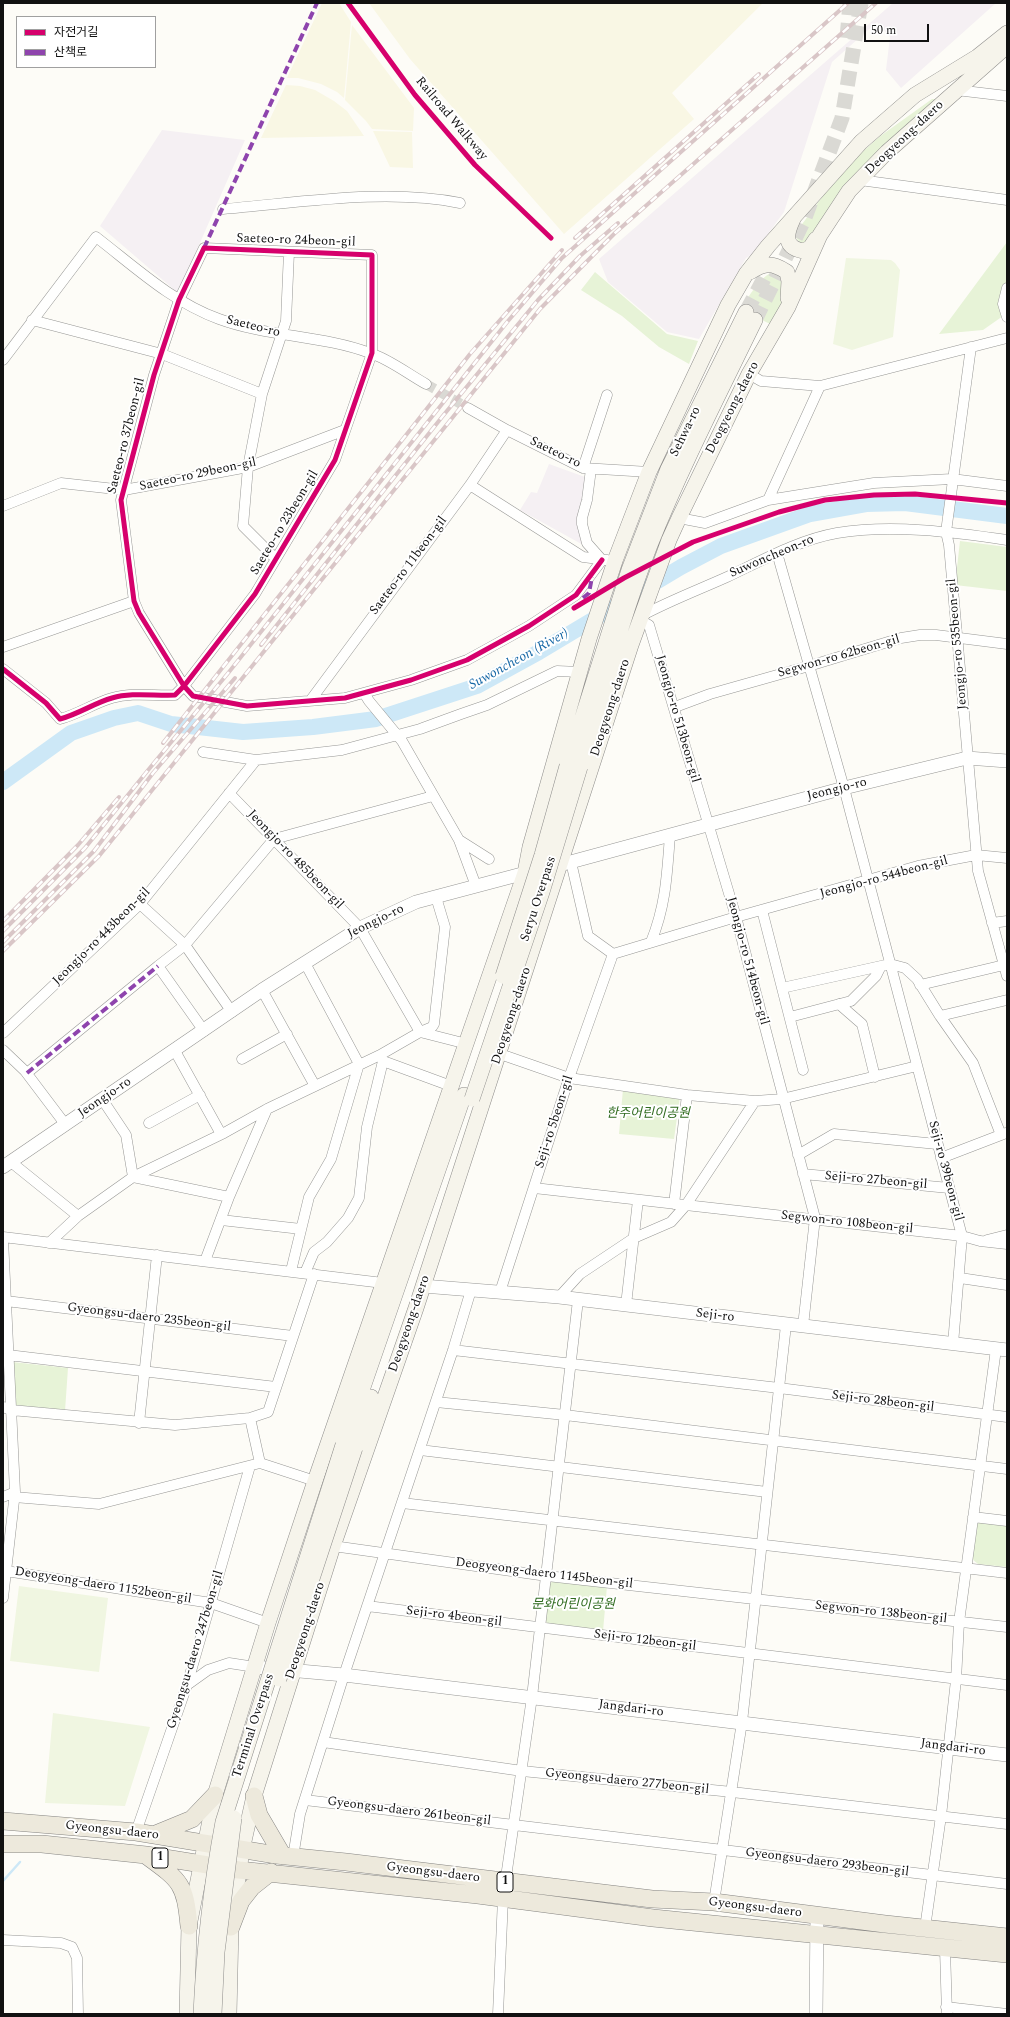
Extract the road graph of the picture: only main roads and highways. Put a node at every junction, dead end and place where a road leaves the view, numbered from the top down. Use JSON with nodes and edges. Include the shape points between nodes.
{"nodes":[{"id":1,"x":1007,"y":33,"type":"edge"},
{"id":2,"x":1007,"y":46,"type":"edge"},
{"id":3,"x":795,"y":215,"type":"junction"},
{"id":4,"x":820,"y":235,"type":"junction"},
{"id":5,"x":746,"y":274,"type":"junction"},
{"id":6,"x":788,"y":307,"type":"junction"},
{"id":7,"x":750,"y":316,"type":"tunnel mouth"},
{"id":8,"x":644,"y":554,"type":"junction"},
{"id":9,"x":629,"y":570,"type":"junction"},
{"id":10,"x":636,"y":618,"type":"junction"},
{"id":11,"x":588,"y":643,"type":"junction"},
{"id":12,"x":573,"y":767,"type":"junction"},
{"id":13,"x":468,"y":1097,"type":"joint"},
{"id":14,"x":372,"y":1317,"type":"junction"},
{"id":15,"x":407,"y":1330,"type":"junction"},
{"id":16,"x":375,"y":1371,"type":"junction"},
{"id":17,"x":349,"y":1446,"type":"junction"},
{"id":18,"x":215,"y":1794,"type":"junction"},
{"id":19,"x":254,"y":1796,"type":"junction"},
{"id":20,"x":3,"y":1821,"type":"edge"},
{"id":21,"x":152,"y":1835,"type":"junction"},
{"id":22,"x":3,"y":1844,"type":"edge"},
{"id":23,"x":204,"y":1844,"type":"junction"},
{"id":24,"x":242,"y":1850,"type":"junction"},
{"id":25,"x":146,"y":1856,"type":"junction"},
{"id":26,"x":288,"y":1856,"type":"junction"},
{"id":27,"x":200,"y":1864,"type":"junction"},
{"id":28,"x":239,"y":1870,"type":"junction"},
{"id":29,"x":271,"y":1872,"type":"junction"},
{"id":30,"x":504,"y":1890,"type":"junction"},
{"id":31,"x":189,"y":1926,"type":"junction"},
{"id":32,"x":231,"y":1927,"type":"junction"},
{"id":33,"x":1007,"y":1937,"type":"edge"},
{"id":34,"x":1007,"y":1954,"type":"edge"},
{"id":35,"x":187,"y":2014,"type":"edge"},
{"id":36,"x":201,"y":2014,"type":"edge"},
{"id":37,"x":214,"y":2014,"type":"edge"},
{"id":38,"x":229,"y":2014,"type":"edge"}],
"edges":[{"from":1,"to":3,"type":"main road","name":"Deogyeong-daero","via":[[977,57],[915,95],[861,142]]},
{"from":2,"to":4,"type":"main road","name":"Deogyeong-daero","via":[[888,152],[849,191]]},
{"from":3,"to":4,"type":"main road","via":[[787,232],[793,247],[803,251],[810,248]]},
{"from":3,"to":5,"type":"main road","name":"Deogyeong-daero"},
{"from":4,"to":6,"type":"main road","name":"Deogyeong-daero"},
{"from":5,"to":6,"type":"main road","via":[[762,264],[777,265],[787,272],[790,282]]},
{"from":5,"to":11,"type":"main road","name":"Deogyeong-daero","via":[[728,305],[649,472],[610,563]]},
{"from":6,"to":10,"type":"main road","name":"Deogyeong-daero","via":[[749,374],[679,518]]},
{"from":7,"to":8,"type":"main road","name":"Sehwa-ro","via":[[668,469]]},
{"from":8,"to":9,"type":"main road","name":"Deogyeong-daero"},
{"from":8,"to":10,"type":"main road"},
{"from":9,"to":11,"type":"main road"},
{"from":9,"to":12,"type":"main road","name":"Deogyeong-daero","via":[[609,632]]},
{"from":10,"to":12,"type":"main road","name":"Deogyeong-daero"},
{"from":10,"to":15,"type":"main road","name":"Deogyeong-daero","via":[[631,645],[566,863]]},
{"from":11,"to":14,"type":"main road","name":"Deogyeong-daero","via":[[530,847],[525,873]]},
{"from":12,"to":13,"type":"main road","name":"Seryu Overpass","bridge":true,"via":[[540,862]]},
{"from":13,"to":16,"type":"main road","name":"Deogyeong-daero"},
{"from":14,"to":16,"type":"main road"},
{"from":14,"to":18,"type":"main road","name":"Deogyeong-daero","via":[[268,1623]]},
{"from":15,"to":16,"type":"main road"},
{"from":15,"to":19,"type":"main road","name":"Deogyeong-daero","via":[[333,1546]]},
{"from":16,"to":17,"type":"main road","name":"Deogyeong-daero"},
{"from":17,"to":36,"type":"main road","name":"Terminal Overpass","bridge":true,"via":[[223,1822],[212,1881],[204,1953]]},
{"from":17,"to":37,"type":"main road","name":"Terminal Overpass","bridge":true,"via":[[232,1825],[217,1952]]},
{"from":18,"to":21,"type":"main road","via":[[192,1819]]},
{"from":18,"to":23,"type":"main road","name":"Deogyeong-daero"},
{"from":19,"to":24,"type":"main road","name":"Deogyeong-daero"},
{"from":19,"to":26,"type":"main road","via":[[259,1815]]},
{"from":20,"to":21,"type":"main road","name":"Gyeongsu-daero","number":"1"},
{"from":21,"to":23,"type":"main road","name":"Gyeongsu-daero","number":"1"},
{"from":22,"to":25,"type":"main road","name":"Gyeongsu-daero","number":"1","via":[[42,1844]]},
{"from":23,"to":24,"type":"main road","name":"Gyeongsu-daero","number":"1"},
{"from":23,"to":27,"type":"main road","name":"Deogyeong-daero"},
{"from":24,"to":26,"type":"main road","name":"Gyeongsu-daero","number":"1"},
{"from":24,"to":28,"type":"main road","name":"Deogyeong-daero"},
{"from":25,"to":27,"type":"main road","name":"Gyeongsu-daero","number":"1"},
{"from":25,"to":31,"type":"main road","via":[[178,1880],[187,1901]]},
{"from":26,"to":30,"type":"main road","name":"Gyeongsu-daero","number":"1","via":[[346,1862]]},
{"from":27,"to":28,"type":"main road","name":"Gyeongsu-daero","number":"1"},
{"from":27,"to":31,"type":"main road","name":"Deogyeong-daero"},
{"from":28,"to":29,"type":"main road","name":"Gyeongsu-daero","number":"1"},
{"from":28,"to":32,"type":"main road","name":"Deogyeong-daero"},
{"from":29,"to":30,"type":"main road","name":"Gyeongsu-daero","number":"1"},
{"from":29,"to":32,"type":"main road","via":[[252,1887],[241,1901]]},
{"from":30,"to":33,"type":"main road","name":"Gyeongsu-daero","number":"1","via":[[714,1902]]},
{"from":30,"to":34,"type":"main road","name":"Gyeongsu-daero","number":"1","via":[[653,1918]]},
{"from":31,"to":35,"type":"main road","name":"Deogyeong-daero"},
{"from":32,"to":38,"type":"main road","name":"Deogyeong-daero"}]}
